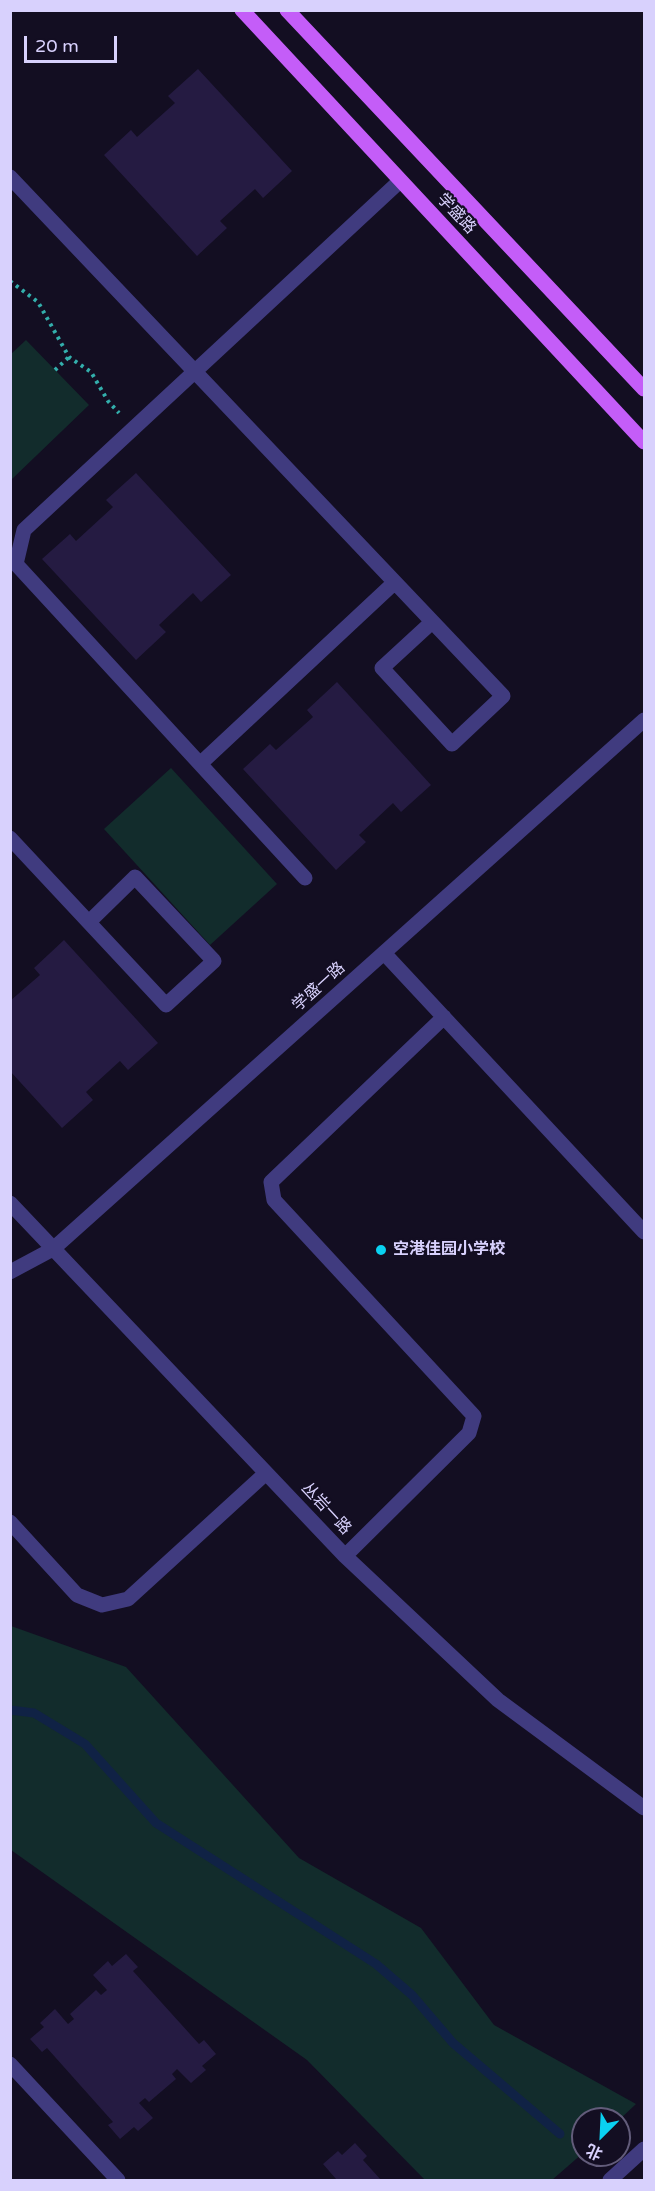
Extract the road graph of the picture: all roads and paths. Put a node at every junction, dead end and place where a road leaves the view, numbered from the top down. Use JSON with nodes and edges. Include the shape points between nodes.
{"nodes":[{"id":1,"x":242,"y":10,"type":"edge"},
{"id":2,"x":287,"y":10,"type":"edge"},
{"id":3,"x":10,"y":177,"type":"edge"},
{"id":4,"x":400,"y":181,"type":"junction"},
{"id":5,"x":10,"y":281,"type":"edge"},
{"id":6,"x":69,"y":357,"type":"junction"},
{"id":7,"x":55,"y":370,"type":"dead end"},
{"id":8,"x":195,"y":371,"type":"junction"},
{"id":9,"x":645,"y":389,"type":"edge"},
{"id":10,"x":134,"y":428,"type":"junction"},
{"id":11,"x":645,"y":442,"type":"edge"},
{"id":12,"x":395,"y":582,"type":"junction"},
{"id":13,"x":432,"y":622,"type":"junction"},
{"id":14,"x":645,"y":720,"type":"edge"},
{"id":15,"x":200,"y":764,"type":"junction"},
{"id":16,"x":10,"y":838,"type":"edge"},
{"id":17,"x":305,"y":878,"type":"dead end"},
{"id":18,"x":89,"y":922,"type":"junction"},
{"id":19,"x":384,"y":953,"type":"junction"},
{"id":20,"x":444,"y":1017,"type":"junction"},
{"id":21,"x":10,"y":1203,"type":"edge"},
{"id":22,"x":645,"y":1232,"type":"edge"},
{"id":23,"x":53,"y":1249,"type":"junction"},
{"id":24,"x":10,"y":1272,"type":"edge"},
{"id":25,"x":266,"y":1473,"type":"junction"},
{"id":26,"x":11,"y":1524,"type":"edge"},
{"id":27,"x":345,"y":1556,"type":"junction"},
{"id":28,"x":645,"y":1808,"type":"edge"},
{"id":29,"x":10,"y":2064,"type":"edge"},
{"id":30,"x":645,"y":2149,"type":"edge"},
{"id":31,"x":118,"y":2181,"type":"edge"},
{"id":32,"x":610,"y":2181,"type":"edge"}],
"edges":[{"from":1,"to":4,"type":"main road","name":"学盛路"},
{"from":2,"to":9,"type":"main road","name":"学盛路"},
{"from":3,"to":8,"type":"street"},
{"from":4,"to":8,"type":"street"},
{"from":4,"to":11,"type":"main road","name":"学盛路"},
{"from":5,"to":6,"type":"path","via":[[38,302]]},
{"from":6,"to":7,"type":"path"},
{"from":6,"to":10,"type":"path","via":[[91,372],[108,401]]},
{"from":8,"to":10,"type":"street"},
{"from":8,"to":12,"type":"street"},
{"from":10,"to":15,"type":"street","via":[[24,530],[16,564]]},
{"from":12,"to":13,"type":"street"},
{"from":12,"to":15,"type":"street"},
{"from":13,"to":13,"type":"street","via":[[503,696],[452,744],[382,668]]},
{"from":14,"to":19,"type":"street","name":"学盛一路"},
{"from":15,"to":17,"type":"street"},
{"from":16,"to":18,"type":"street"},
{"from":18,"to":18,"type":"street","via":[[135,877],[214,961],[165,1005]]},
{"from":19,"to":20,"type":"street"},
{"from":19,"to":23,"type":"street","name":"学盛一路"},
{"from":20,"to":22,"type":"street"},
{"from":20,"to":27,"type":"street","via":[[271,1182],[274,1200],[474,1416],[469,1433]]},
{"from":21,"to":23,"type":"street","name":"丛岩一路"},
{"from":23,"to":24,"type":"street","name":"学盛一路"},
{"from":23,"to":25,"type":"street","name":"丛岩一路"},
{"from":25,"to":26,"type":"street","via":[[128,1599],[102,1605],[77,1595]]},
{"from":25,"to":27,"type":"street","name":"丛岩一路"},
{"from":27,"to":28,"type":"street","name":"丛岩一路","via":[[498,1700]]},
{"from":29,"to":31,"type":"street"},
{"from":30,"to":32,"type":"street"}]}
